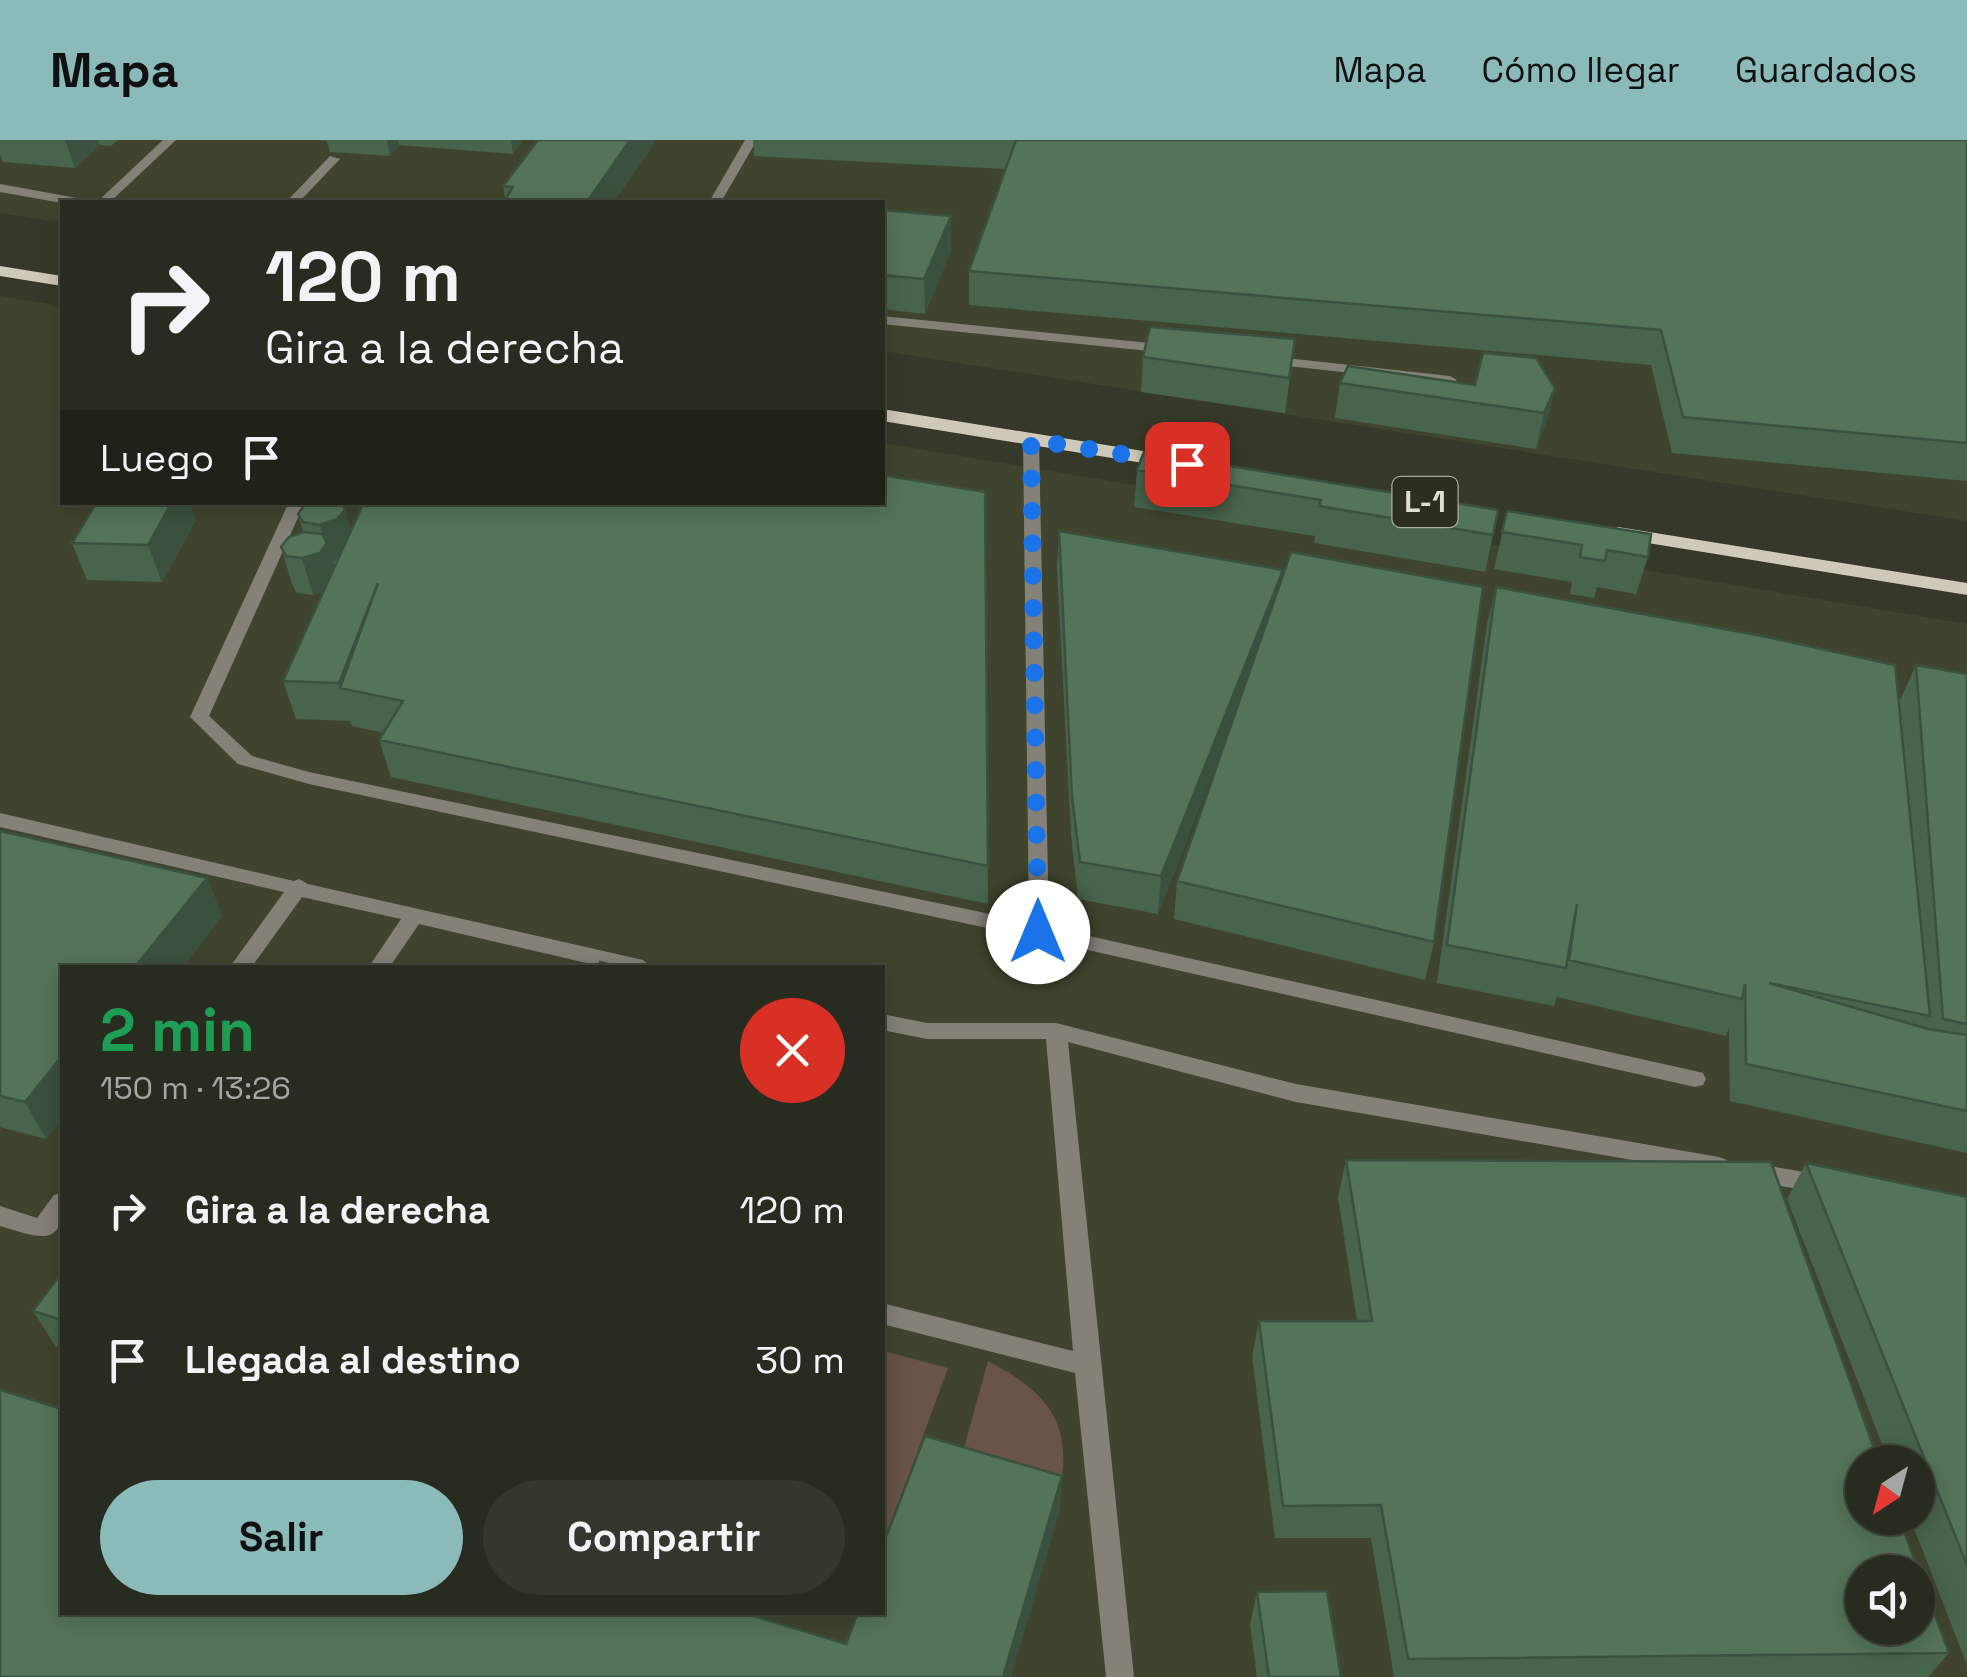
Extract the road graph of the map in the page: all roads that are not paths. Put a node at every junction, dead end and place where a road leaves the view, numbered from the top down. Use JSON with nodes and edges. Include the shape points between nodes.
{"nodes":[{"id":1,"x":170,"y":140,"type":"edge"},
{"id":2,"x":751,"y":140,"type":"edge"},
{"id":3,"x":334,"y":160,"type":"dead end"},
{"id":4,"x":0,"y":188,"type":"edge"},
{"id":5,"x":66,"y":200,"type":"edge"},
{"id":6,"x":105,"y":200,"type":"edge"},
{"id":7,"x":294,"y":200,"type":"edge"},
{"id":8,"x":716,"y":200,"type":"edge"},
{"id":9,"x":0,"y":202,"type":"edge"},
{"id":10,"x":60,"y":212,"type":"edge"},
{"id":11,"x":0,"y":271,"type":"edge"},
{"id":12,"x":60,"y":281,"type":"edge"},
{"id":13,"x":885,"y":320,"type":"edge"},
{"id":14,"x":1182,"y":350,"type":"edge"},
{"id":15,"x":1258,"y":359,"type":"edge"},
{"id":16,"x":1450,"y":380,"type":"edge"},
{"id":17,"x":885,"y":416,"type":"edge"},
{"id":18,"x":1031,"y":440,"type":"junction"},
{"id":19,"x":1187,"y":464,"type":"edge"},
{"id":20,"x":296,"y":505,"type":"edge"},
{"id":21,"x":1596,"y":530,"type":"edge"},
{"id":22,"x":1967,"y":589,"type":"edge"},
{"id":23,"x":0,"y":820,"type":"edge"},
{"id":24,"x":299,"y":886,"type":"junction"},
{"id":25,"x":414,"y":914,"type":"junction"},
{"id":26,"x":1038,"y":932,"type":"junction"},
{"id":27,"x":242,"y":965,"type":"edge"},
{"id":28,"x":380,"y":965,"type":"edge"},
{"id":29,"x":630,"y":965,"type":"edge"},
{"id":30,"x":885,"y":1023,"type":"edge"},
{"id":31,"x":1056,"y":1031,"type":"junction"},
{"id":32,"x":1695,"y":1079,"type":"dead end"},
{"id":33,"x":1852,"y":1190,"type":"edge"},
{"id":34,"x":60,"y":1205,"type":"edge"},
{"id":35,"x":0,"y":1216,"type":"edge"},
{"id":36,"x":885,"y":1314,"type":"edge"},
{"id":37,"x":1087,"y":1364,"type":"junction"},
{"id":38,"x":1120,"y":1677,"type":"edge"}],
"edges":[{"from":1,"to":6,"type":"lane"},
{"from":2,"to":8,"type":"lane"},
{"from":3,"to":7,"type":"lane"},
{"from":4,"to":5,"type":"lane"},
{"from":9,"to":10,"type":"lane"},
{"from":11,"to":12,"type":"main road"},
{"from":13,"to":14,"type":"lane"},
{"from":15,"to":16,"type":"lane"},
{"from":17,"to":18,"type":"main road"},
{"from":18,"to":19,"type":"main road"},
{"from":18,"to":26,"type":"lane"},
{"from":20,"to":26,"type":"lane","via":[[198,717],[245,760]]},
{"from":21,"to":22,"type":"main road"},
{"from":23,"to":24,"type":"lane"},
{"from":24,"to":25,"type":"lane"},
{"from":24,"to":27,"type":"lane"},
{"from":25,"to":28,"type":"lane"},
{"from":25,"to":29,"type":"lane"},
{"from":26,"to":32,"type":"lane"},
{"from":30,"to":31,"type":"lane","via":[[927,1031]]},
{"from":31,"to":33,"type":"lane","via":[[1296,1092]]},
{"from":31,"to":37,"type":"lane"},
{"from":34,"to":35,"type":"lane","via":[[42,1228]]},
{"from":36,"to":37,"type":"lane"},
{"from":37,"to":38,"type":"lane"}]}
